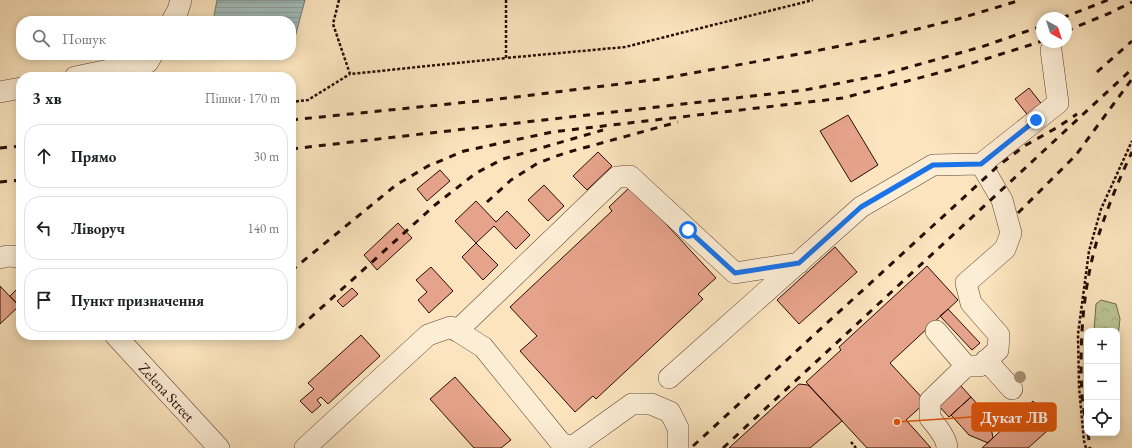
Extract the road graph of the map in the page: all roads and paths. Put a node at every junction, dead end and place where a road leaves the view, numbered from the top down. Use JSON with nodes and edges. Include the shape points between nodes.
{"nodes":[{"id":1,"x":181,"y":0,"type":"edge"},
{"id":2,"x":339,"y":0,"type":"edge"},
{"id":3,"x":506,"y":0,"type":"edge"},
{"id":4,"x":813,"y":0,"type":"edge"},
{"id":5,"x":175,"y":16,"type":"edge"},
{"id":6,"x":1051,"y":50,"type":"dead end"},
{"id":7,"x":506,"y":58,"type":"junction"},
{"id":8,"x":146,"y":60,"type":"edge"},
{"id":9,"x":96,"y":72,"type":"edge"},
{"id":10,"x":350,"y":74,"type":"junction"},
{"id":11,"x":16,"y":89,"type":"edge"},
{"id":12,"x":0,"y":92,"type":"edge"},
{"id":13,"x":296,"y":101,"type":"edge"},
{"id":14,"x":1132,"y":141,"type":"edge"},
{"id":15,"x":981,"y":164,"type":"junction"},
{"id":16,"x":16,"y":257,"type":"edge"},
{"id":17,"x":0,"y":258,"type":"edge"},
{"id":18,"x":799,"y":263,"type":"junction"},
{"id":19,"x":457,"y":331,"type":"junction"},
{"id":20,"x":936,"y":331,"type":"dead end"},
{"id":21,"x":120,"y":340,"type":"edge"},
{"id":22,"x":976,"y":363,"type":"junction"},
{"id":23,"x":669,"y":378,"type":"dead end"},
{"id":24,"x":1012,"y":389,"type":"dead end"},
{"id":25,"x":850,"y":442,"type":"dead end"},
{"id":26,"x":572,"y":447,"type":"edge"},
{"id":27,"x":219,"y":448,"type":"edge"},
{"id":28,"x":305,"y":448,"type":"edge"},
{"id":29,"x":678,"y":448,"type":"edge"},
{"id":30,"x":856,"y":448,"type":"edge"},
{"id":31,"x":947,"y":448,"type":"edge"},
{"id":32,"x":1086,"y":448,"type":"edge"}],
"edges":[{"from":1,"to":5,"type":"street"},
{"from":2,"to":10,"type":"path","via":[[333,24]]},
{"from":3,"to":7,"type":"path"},
{"from":4,"to":7,"type":"path","via":[[625,47]]},
{"from":6,"to":15,"type":"street","via":[[1058,103]]},
{"from":7,"to":10,"type":"path"},
{"from":8,"to":9,"type":"street"},
{"from":10,"to":13,"type":"path","via":[[308,100]]},
{"from":11,"to":12,"type":"street"},
{"from":14,"to":32,"type":"path","via":[[1101,209],[1089,250],[1078,334],[1079,387]]},
{"from":15,"to":18,"type":"street","via":[[933,165],[861,207]]},
{"from":15,"to":22,"type":"street","via":[[1002,200],[1011,234],[1005,249],[966,283],[971,303],[999,335],[998,350]]},
{"from":16,"to":17,"type":"street"},
{"from":18,"to":19,"type":"street","via":[[735,273],[630,176],[617,177]]},
{"from":18,"to":23,"type":"street"},
{"from":19,"to":26,"type":"street","via":[[483,347],[561,442]]},
{"from":19,"to":28,"type":"street","via":[[451,327],[428,335]]},
{"from":20,"to":22,"type":"street"},
{"from":21,"to":27,"type":"street","name":"Zelena Street"},
{"from":22,"to":24,"type":"street"},
{"from":22,"to":31,"type":"street","via":[[930,401],[930,418],[936,424]]},
{"from":25,"to":30,"type":"path"},
{"from":26,"to":29,"type":"street","via":[[632,404],[651,404],[670,412],[678,428]]}]}
